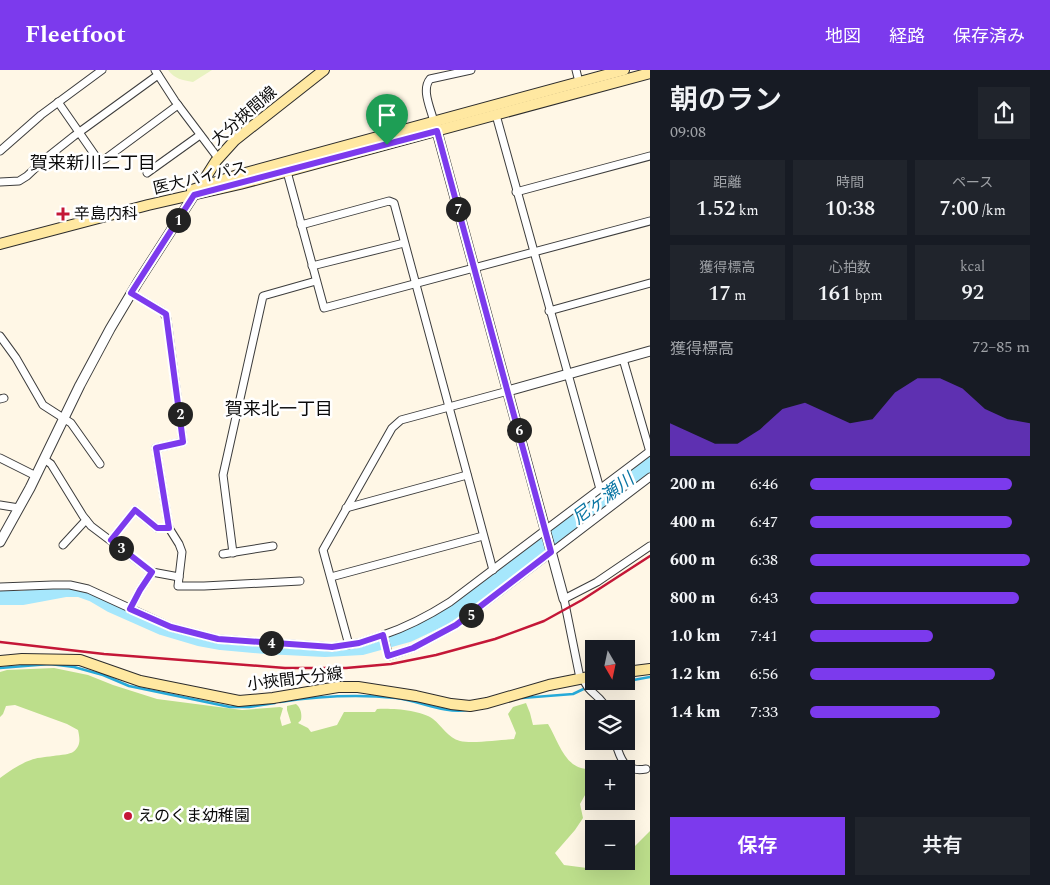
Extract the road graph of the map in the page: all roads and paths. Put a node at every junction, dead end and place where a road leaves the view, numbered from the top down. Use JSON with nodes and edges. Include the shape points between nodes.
{"nodes":[{"id":1,"x":102,"y":70,"type":"edge"},
{"id":2,"x":324,"y":70,"type":"edge"},
{"id":3,"x":471,"y":70,"type":"edge"},
{"id":4,"x":576,"y":70,"type":"edge"},
{"id":5,"x":624,"y":70,"type":"edge"},
{"id":6,"x":157,"y":72,"type":"edge"},
{"id":7,"x":650,"y":73,"type":"edge"},
{"id":8,"x":579,"y":82,"type":"junction"},
{"id":9,"x":58,"y":102,"type":"junction"},
{"id":10,"x":178,"y":105,"type":"junction"},
{"id":11,"x":496,"y":115,"type":"junction"},
{"id":12,"x":436,"y":126,"type":"junction"},
{"id":13,"x":80,"y":133,"type":"junction"},
{"id":14,"x":200,"y":135,"type":"junction"},
{"id":15,"x":0,"y":151,"type":"edge"},
{"id":16,"x":650,"y":156,"type":"edge"},
{"id":17,"x":218,"y":158,"type":"junction"},
{"id":18,"x":285,"y":167,"type":"junction"},
{"id":19,"x":148,"y":173,"type":"dead end"},
{"id":20,"x":0,"y":182,"type":"edge"},
{"id":21,"x":197,"y":191,"type":"junction"},
{"id":22,"x":516,"y":192,"type":"junction"},
{"id":23,"x":650,"y":221,"type":"edge"},
{"id":24,"x":301,"y":225,"type":"junction"},
{"id":25,"x":404,"y":243,"type":"junction"},
{"id":26,"x":0,"y":244,"type":"edge"},
{"id":27,"x":533,"y":252,"type":"junction"},
{"id":28,"x":312,"y":266,"type":"junction"},
{"id":29,"x":474,"y":268,"type":"junction"},
{"id":30,"x":316,"y":281,"type":"junction"},
{"id":31,"x":415,"y":283,"type":"junction"},
{"id":32,"x":650,"y":283,"type":"edge"},
{"id":33,"x":131,"y":293,"type":"junction"},
{"id":34,"x":550,"y":311,"type":"junction"},
{"id":35,"x":0,"y":336,"type":"edge"},
{"id":36,"x":650,"y":351,"type":"edge"},
{"id":37,"x":623,"y":359,"type":"junction"},
{"id":38,"x":567,"y":375,"type":"junction"},
{"id":39,"x":508,"y":391,"type":"junction"},
{"id":40,"x":448,"y":407,"type":"junction"},
{"id":41,"x":64,"y":419,"type":"junction"},
{"id":42,"x":650,"y":451,"type":"edge"},
{"id":43,"x":0,"y":458,"type":"edge"},
{"id":44,"x":44,"y":460,"type":"junction"},
{"id":45,"x":100,"y":464,"type":"dead end"},
{"id":46,"x":467,"y":475,"type":"junction"},
{"id":47,"x":36,"y":476,"type":"junction"},
{"id":48,"x":650,"y":477,"type":"edge"},
{"id":49,"x":600,"y":489,"type":"junction"},
{"id":50,"x":0,"y":505,"type":"edge"},
{"id":51,"x":19,"y":508,"type":"junction"},
{"id":52,"x":346,"y":508,"type":"junction"},
{"id":53,"x":86,"y":520,"type":"junction"},
{"id":54,"x":169,"y":528,"type":"junction"},
{"id":55,"x":546,"y":531,"type":"junction"},
{"id":56,"x":483,"y":536,"type":"junction"},
{"id":57,"x":1,"y":538,"type":"edge"},
{"id":58,"x":111,"y":540,"type":"junction"},
{"id":59,"x":63,"y":545,"type":"dead end"},
{"id":60,"x":273,"y":546,"type":"dead end"},
{"id":61,"x":650,"y":546,"type":"edge"},
{"id":62,"x":551,"y":549,"type":"junction"},
{"id":63,"x":233,"y":553,"type":"junction"},
{"id":64,"x":223,"y":554,"type":"dead end"},
{"id":65,"x":493,"y":570,"type":"junction"},
{"id":66,"x":152,"y":572,"type":"junction"},
{"id":67,"x":179,"y":577,"type":"junction"},
{"id":68,"x":331,"y":578,"type":"junction"},
{"id":69,"x":300,"y":581,"type":"dead end"},
{"id":70,"x":0,"y":587,"type":"edge"},
{"id":71,"x":564,"y":599,"type":"junction"},
{"id":72,"x":130,"y":609,"type":"junction"},
{"id":73,"x":384,"y":638,"type":"junction"},
{"id":74,"x":349,"y":645,"type":"junction"},
{"id":75,"x":0,"y":661,"type":"edge"},
{"id":76,"x":650,"y":669,"type":"edge"},
{"id":77,"x":635,"y":671,"type":"edge"},
{"id":78,"x":585,"y":673,"type":"edge"},
{"id":79,"x":585,"y":677,"type":"edge"},
{"id":80,"x":590,"y":690,"type":"edge"},
{"id":81,"x":601,"y":700,"type":"edge"},
{"id":82,"x":618,"y":750,"type":"edge"},
{"id":83,"x":646,"y":769,"type":"dead end"}],
"edges":[{"from":1,"to":9,"type":"street"},
{"from":2,"to":17,"type":"main road","name":"大分挾間線","via":[[243,133]]},
{"from":3,"to":12,"type":"street","via":[[427,82],[425,89]]},
{"from":4,"to":8,"type":"street"},
{"from":5,"to":8,"type":"main road","name":"医大バイパス"},
{"from":6,"to":10,"type":"street"},
{"from":6,"to":13,"type":"street"},
{"from":7,"to":11,"type":"main road","name":"医大バイパス"},
{"from":8,"to":12,"type":"main road","name":"医大バイパス"},
{"from":9,"to":13,"type":"street"},
{"from":9,"to":15,"type":"street"},
{"from":10,"to":13,"type":"street","via":[[102,161]]},
{"from":10,"to":14,"type":"street"},
{"from":11,"to":12,"type":"main road","name":"医大バイパス"},
{"from":11,"to":22,"type":"street"},
{"from":12,"to":18,"type":"main road","name":"医大バイパス"},
{"from":12,"to":29,"type":"street"},
{"from":13,"to":20,"type":"street","via":[[19,181]]},
{"from":14,"to":17,"type":"street"},
{"from":14,"to":19,"type":"street"},
{"from":16,"to":22,"type":"street"},
{"from":17,"to":21,"type":"main road","name":"大分挾間線"},
{"from":18,"to":21,"type":"main road","name":"医大バイパス"},
{"from":18,"to":24,"type":"street"},
{"from":21,"to":26,"type":"main road","name":"医大バイパス"},
{"from":21,"to":33,"type":"street"},
{"from":22,"to":27,"type":"street"},
{"from":23,"to":27,"type":"street"},
{"from":24,"to":25,"type":"street","via":[[389,202],[394,203]]},
{"from":24,"to":28,"type":"street"},
{"from":25,"to":28,"type":"street"},
{"from":25,"to":31,"type":"street"},
{"from":27,"to":29,"type":"street"},
{"from":27,"to":34,"type":"street"},
{"from":28,"to":30,"type":"street"},
{"from":29,"to":31,"type":"street"},
{"from":29,"to":39,"type":"street"},
{"from":30,"to":31,"type":"street","via":[[324,308]]},
{"from":30,"to":63,"type":"street","via":[[263,296],[223,475]]},
{"from":31,"to":40,"type":"street"},
{"from":32,"to":34,"type":"street"},
{"from":33,"to":41,"type":"street"},
{"from":33,"to":54,"type":"street","via":[[163,312],[167,319],[183,442],[156,448]]},
{"from":34,"to":38,"type":"street"},
{"from":35,"to":41,"type":"street","via":[[43,405]]},
{"from":36,"to":37,"type":"street"},
{"from":37,"to":38,"type":"street"},
{"from":37,"to":42,"type":"street"},
{"from":38,"to":39,"type":"street"},
{"from":38,"to":49,"type":"street"},
{"from":39,"to":40,"type":"street"},
{"from":39,"to":55,"type":"street"},
{"from":40,"to":46,"type":"street"},
{"from":40,"to":52,"type":"street","via":[[401,420],[393,426]]},
{"from":41,"to":44,"type":"street"},
{"from":41,"to":45,"type":"street","via":[[74,427]]},
{"from":42,"to":49,"type":"street"},
{"from":43,"to":47,"type":"street"},
{"from":44,"to":47,"type":"street"},
{"from":44,"to":53,"type":"street","via":[[51,464]]},
{"from":46,"to":52,"type":"street"},
{"from":46,"to":56,"type":"street"},
{"from":47,"to":51,"type":"street"},
{"from":48,"to":62,"type":"street"},
{"from":49,"to":55,"type":"street"},
{"from":50,"to":51,"type":"street"},
{"from":51,"to":57,"type":"street"},
{"from":52,"to":68,"type":"street","via":[[324,550]]},
{"from":53,"to":58,"type":"street"},
{"from":53,"to":59,"type":"street"},
{"from":54,"to":58,"type":"street","via":[[157,528],[135,510]]},
{"from":54,"to":67,"type":"street","via":[[181,548]]},
{"from":55,"to":62,"type":"street"},
{"from":55,"to":65,"type":"street"},
{"from":56,"to":65,"type":"street"},
{"from":56,"to":68,"type":"street"},
{"from":58,"to":66,"type":"street"},
{"from":60,"to":63,"type":"street"},
{"from":61,"to":71,"type":"street","via":[[597,582]]},
{"from":62,"to":71,"type":"street"},
{"from":62,"to":73,"type":"street","via":[[450,629],[413,648],[388,656]]},
{"from":63,"to":64,"type":"street"},
{"from":65,"to":73,"type":"street","via":[[450,602]]},
{"from":66,"to":67,"type":"street"},
{"from":66,"to":72,"type":"street"},
{"from":67,"to":69,"type":"street","via":[[178,586],[183,587]]},
{"from":68,"to":74,"type":"street"},
{"from":70,"to":72,"type":"street","via":[[70,585]]},
{"from":71,"to":78,"type":"street"},
{"from":72,"to":74,"type":"street","via":[[171,627],[218,639],[322,647]]},
{"from":73,"to":74,"type":"street"},
{"from":75,"to":79,"type":"main road","name":"小挾間大分線","via":[[80,660],[140,681],[239,701],[358,687],[470,706]]},
{"from":76,"to":77,"type":"main road"},
{"from":80,"to":81,"type":"street"},
{"from":82,"to":83,"type":"street","via":[[624,764],[633,769]]}]}
